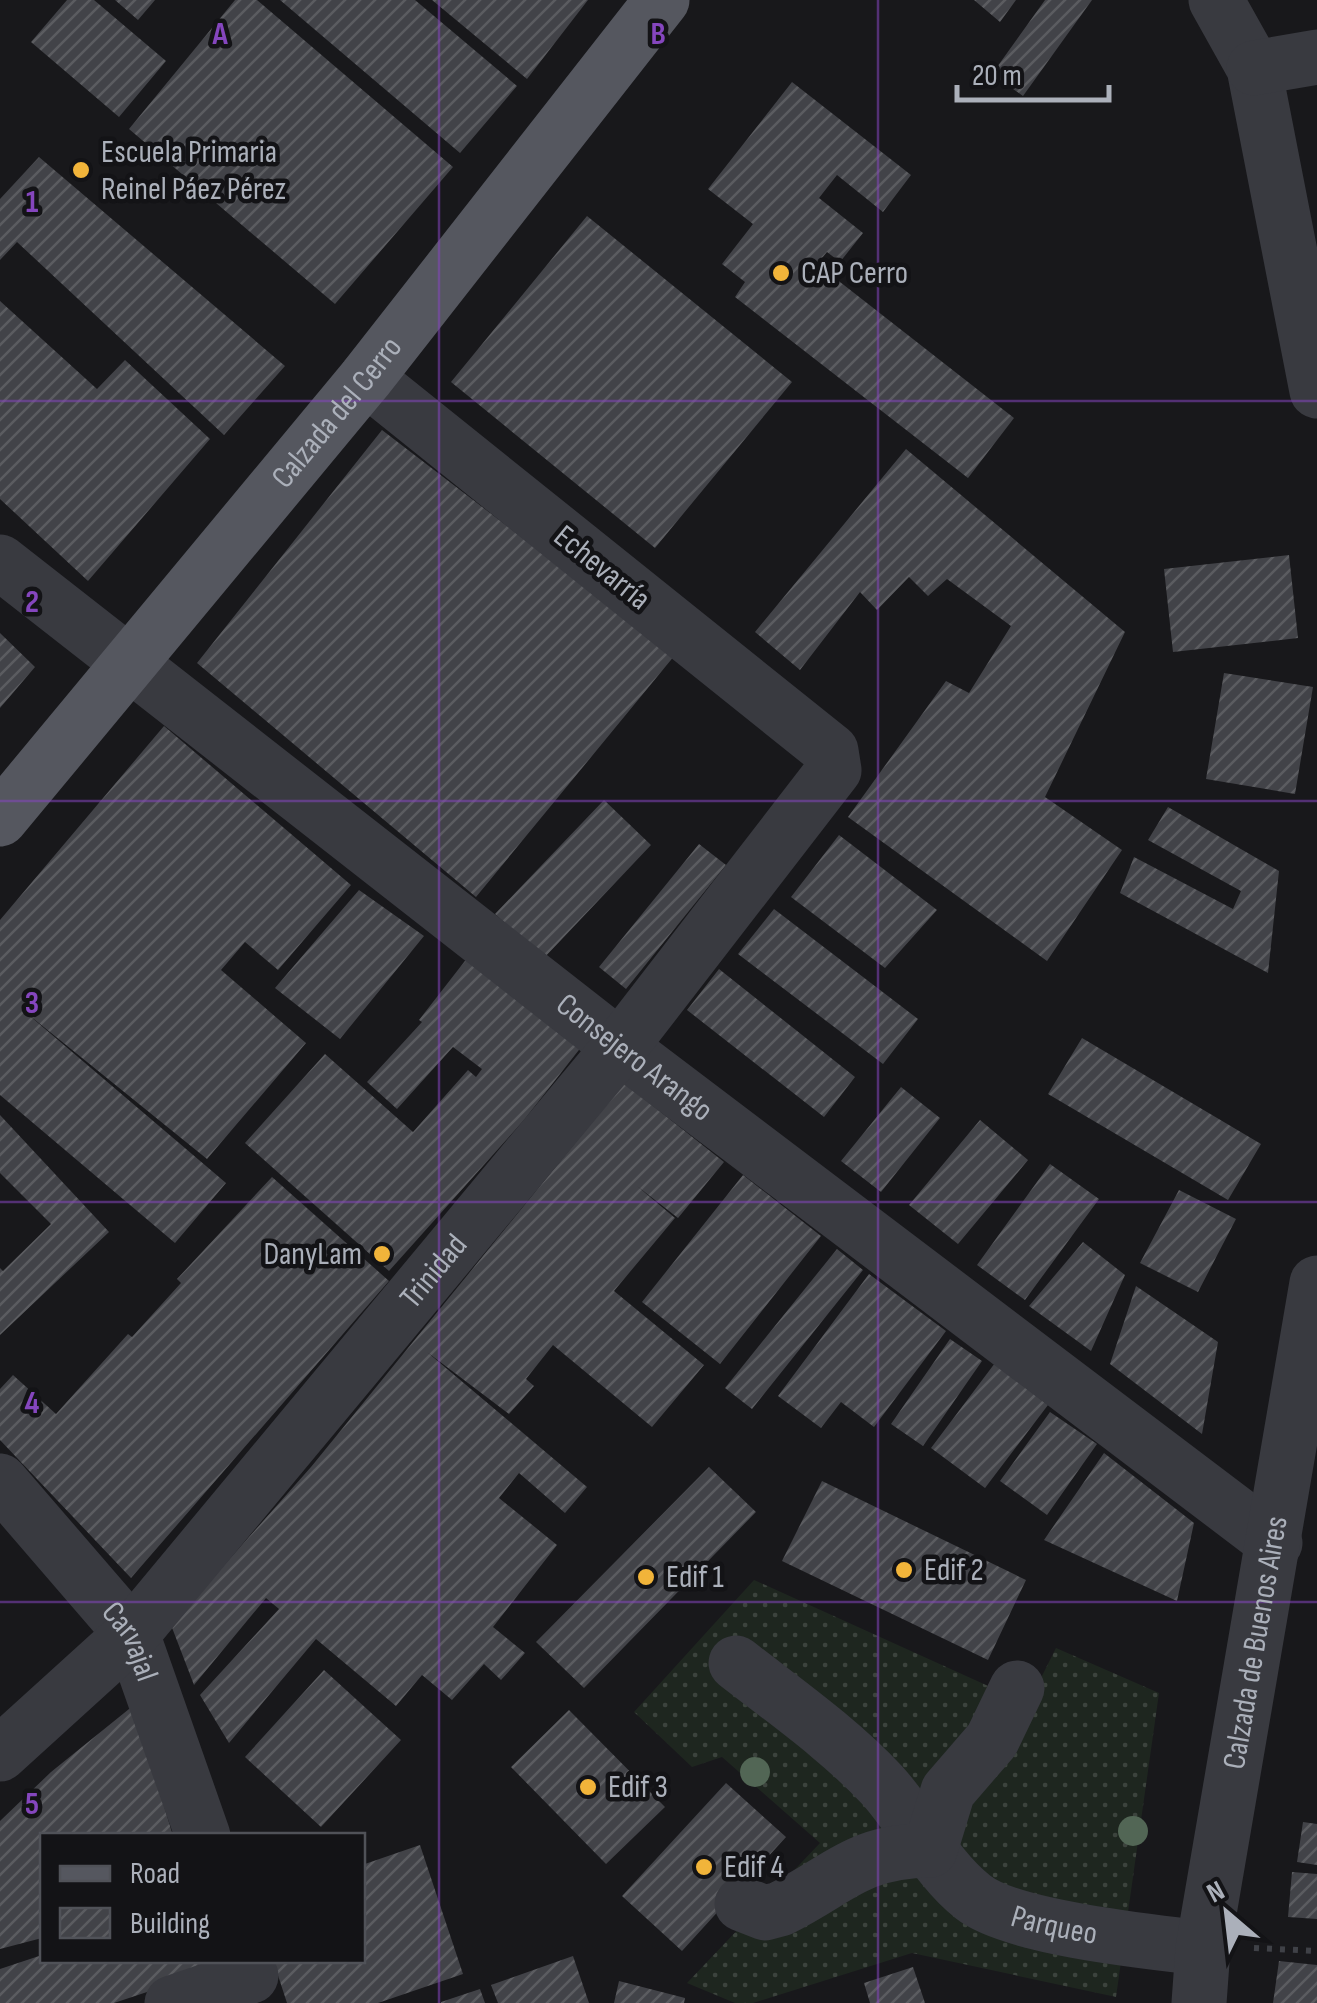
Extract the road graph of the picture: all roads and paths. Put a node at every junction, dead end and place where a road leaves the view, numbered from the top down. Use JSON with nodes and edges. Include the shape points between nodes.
{"nodes":[{"id":1,"x":662,"y":0,"type":"edge"},
{"id":2,"x":1216,"y":0,"type":"edge"},
{"id":3,"x":1317,"y":58,"type":"edge"},
{"id":4,"x":1254,"y":68,"type":"junction"},
{"id":5,"x":366,"y":378,"type":"junction"},
{"id":6,"x":1317,"y":391,"type":"edge"},
{"id":7,"x":0,"y":562,"type":"edge"},
{"id":8,"x":129,"y":665,"type":"junction"},
{"id":9,"x":834,"y":762,"type":"joint"},
{"id":10,"x":0,"y":818,"type":"edge"},
{"id":11,"x":620,"y":1047,"type":"junction"},
{"id":12,"x":1317,"y":1284,"type":"edge"},
{"id":13,"x":0,"y":1481,"type":"edge"},
{"id":14,"x":1275,"y":1544,"type":"junction"},
{"id":15,"x":132,"y":1634,"type":"junction"},
{"id":16,"x":736,"y":1663,"type":"dead end"},
{"id":17,"x":1017,"y":1688,"type":"dead end"},
{"id":18,"x":0,"y":1754,"type":"edge"},
{"id":19,"x":201,"y":1833,"type":"edge"},
{"id":20,"x":930,"y":1850,"type":"junction"},
{"id":21,"x":742,"y":1904,"type":"dead end"},
{"id":22,"x":1203,"y":1948,"type":"junction"},
{"id":23,"x":253,"y":1980,"type":"edge"},
{"id":24,"x":172,"y":2003,"type":"edge"},
{"id":25,"x":1199,"y":2003,"type":"edge"}],
"edges":[{"from":1,"to":5,"type":"main road","name":"Calzada del Cerro"},
{"from":2,"to":4,"type":"street"},
{"from":3,"to":4,"type":"street"},
{"from":4,"to":6,"type":"street"},
{"from":5,"to":8,"type":"main road","name":"Calzada del Cerro"},
{"from":5,"to":9,"type":"street","name":"Echevarría","via":[[831,751]]},
{"from":7,"to":8,"type":"street","name":"Consejero Arango"},
{"from":8,"to":10,"type":"main road","name":"Calzada del Cerro"},
{"from":8,"to":11,"type":"street","name":"Consejero Arango"},
{"from":9,"to":11,"type":"street","name":"Trinidad"},
{"from":11,"to":14,"type":"street","name":"Consejero Arango"},
{"from":11,"to":15,"type":"street","name":"Trinidad"},
{"from":12,"to":14,"type":"street","name":"Calzada de Buenos Aires"},
{"from":13,"to":15,"type":"street","name":"Carvajal"},
{"from":14,"to":22,"type":"street","name":"Calzada de Buenos Aires"},
{"from":15,"to":18,"type":"street","name":"Trinidad"},
{"from":15,"to":19,"type":"street","name":"Carvajal"},
{"from":16,"to":20,"type":"street","name":"Parqueo","via":[[850,1754]]},
{"from":17,"to":20,"type":"street","via":[[992,1740],[948,1791]]},
{"from":20,"to":21,"type":"street","via":[[869,1857],[780,1909],[765,1913]]},
{"from":20,"to":22,"type":"street","name":"Parqueo","via":[[975,1899],[1019,1916]]},
{"from":22,"to":25,"type":"street","name":"Calzada de Buenos Aires"},
{"from":23,"to":24,"type":"street"}]}
